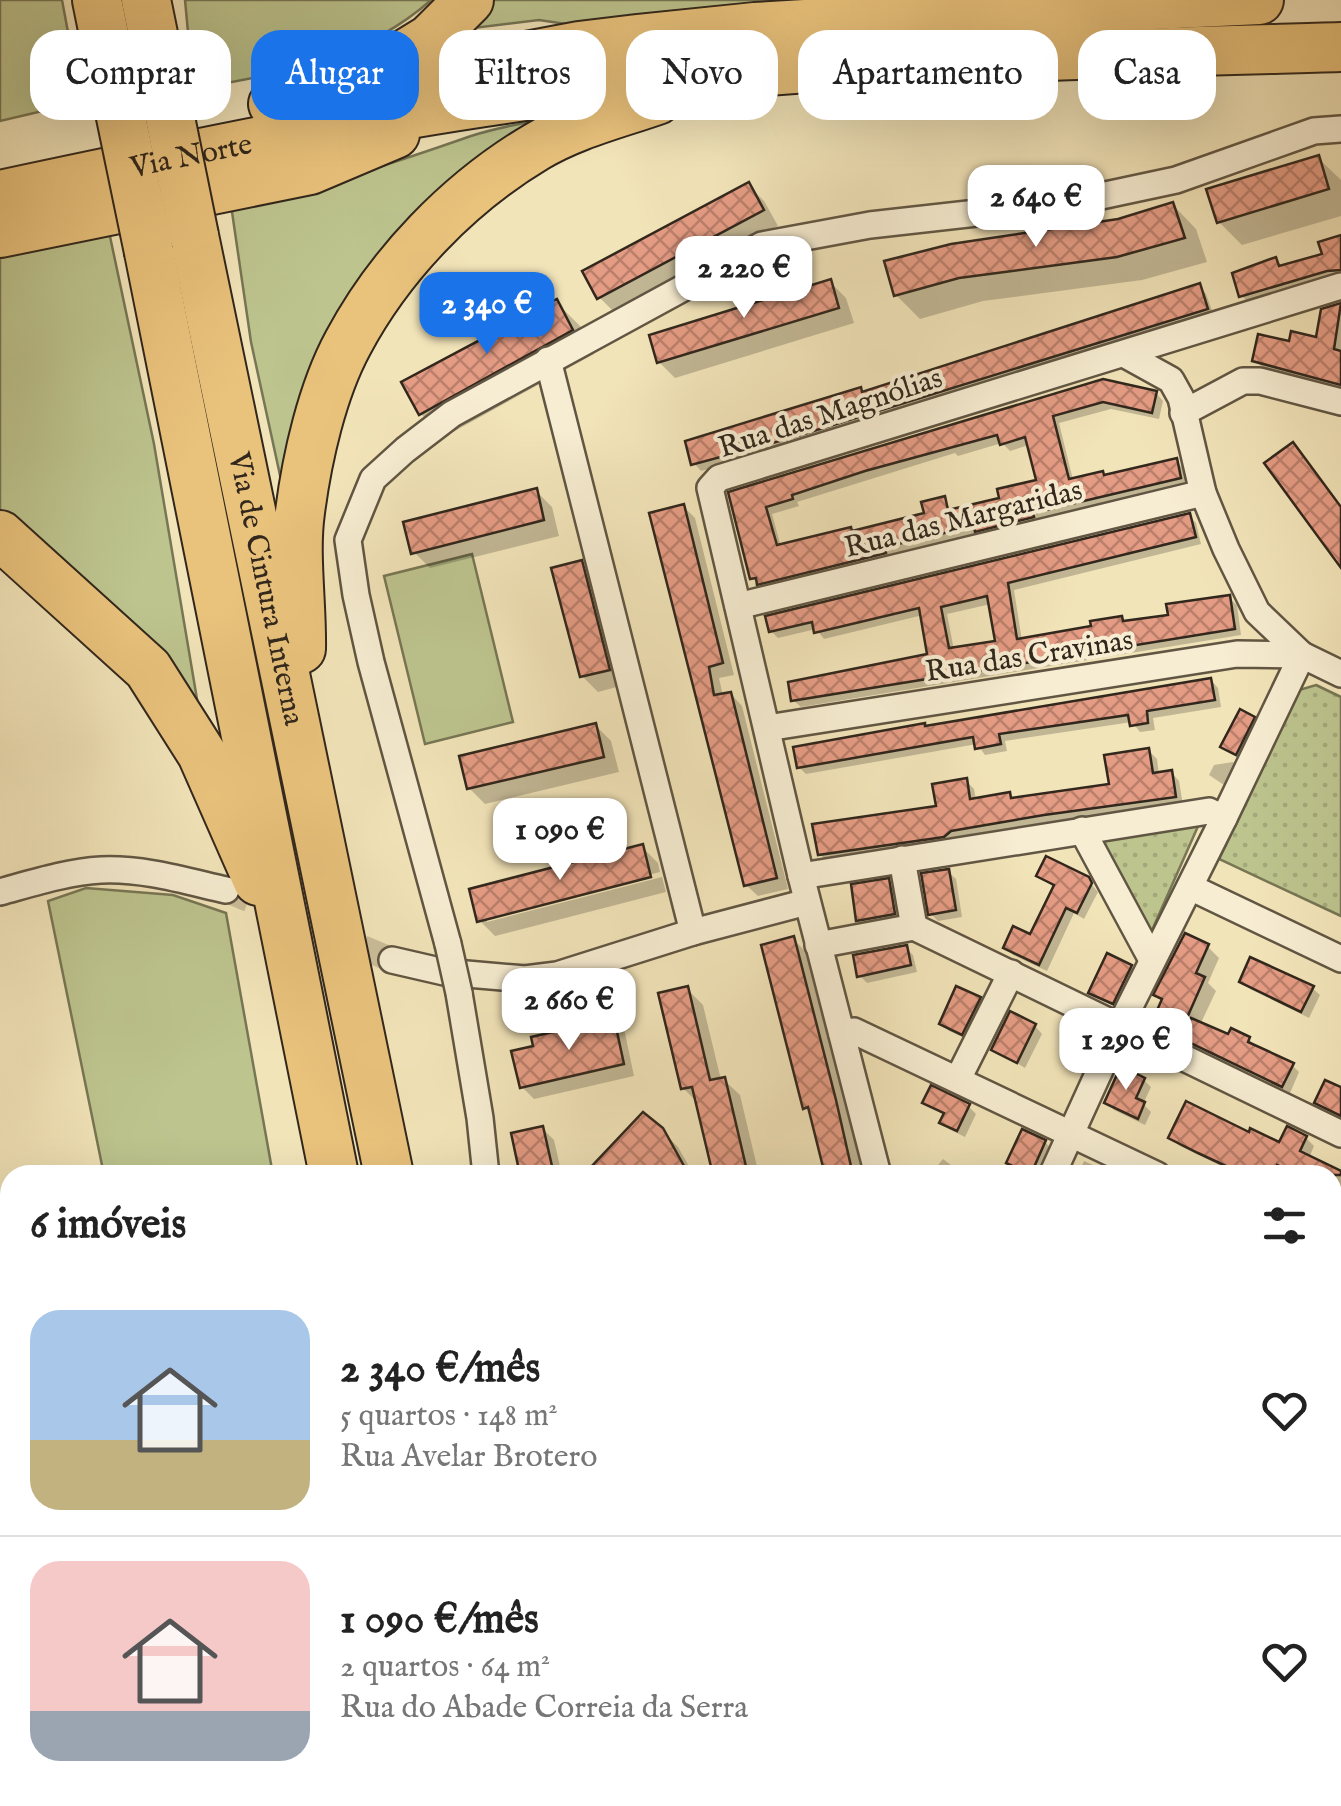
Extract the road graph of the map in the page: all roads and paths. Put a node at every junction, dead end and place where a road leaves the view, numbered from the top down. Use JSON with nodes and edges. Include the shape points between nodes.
{"nodes":[{"id":1,"x":469,"y":0,"type":"edge"},
{"id":2,"x":860,"y":0,"type":"edge"},
{"id":3,"x":1259,"y":0,"type":"edge"},
{"id":4,"x":985,"y":12,"type":"junction"},
{"id":5,"x":150,"y":22,"type":"edge"},
{"id":6,"x":100,"y":24,"type":"edge"},
{"id":7,"x":419,"y":47,"type":"edge"},
{"id":8,"x":1341,"y":47,"type":"edge"},
{"id":9,"x":778,"y":71,"type":"edge"},
{"id":10,"x":419,"y":76,"type":"edge"},
{"id":11,"x":251,"y":109,"type":"edge"},
{"id":12,"x":439,"y":109,"type":"edge"},
{"id":13,"x":626,"y":110,"type":"edge"},
{"id":14,"x":439,"y":116,"type":"edge"},
{"id":15,"x":1341,"y":129,"type":"edge"},
{"id":16,"x":0,"y":162,"type":"edge"},
{"id":17,"x":0,"y":195,"type":"edge"},
{"id":18,"x":0,"y":233,"type":"edge"},
{"id":19,"x":1341,"y":286,"type":"edge"},
{"id":20,"x":1124,"y":354,"type":"junction"},
{"id":21,"x":548,"y":360,"type":"junction"},
{"id":22,"x":1341,"y":402,"type":"edge"},
{"id":23,"x":1184,"y":413,"type":"junction"},
{"id":24,"x":1203,"y":493,"type":"junction"},
{"id":25,"x":0,"y":535,"type":"edge"},
{"id":26,"x":738,"y":606,"type":"junction"},
{"id":27,"x":1302,"y":655,"type":"junction"},
{"id":28,"x":1341,"y":674,"type":"edge"},
{"id":29,"x":767,"y":728,"type":"junction"},
{"id":30,"x":298,"y":732,"type":"junction"},
{"id":31,"x":1224,"y":818,"type":"junction"},
{"id":32,"x":1082,"y":830,"type":"junction"},
{"id":33,"x":902,"y":859,"type":"junction"},
{"id":34,"x":804,"y":889,"type":"junction"},
{"id":35,"x":226,"y":890,"type":"tunnel mouth"},
{"id":36,"x":0,"y":892,"type":"edge"},
{"id":37,"x":1184,"y":897,"type":"junction"},
{"id":38,"x":914,"y":926,"type":"junction"},
{"id":39,"x":693,"y":932,"type":"junction"},
{"id":40,"x":818,"y":945,"type":"junction"},
{"id":41,"x":292,"y":957,"type":"junction"},
{"id":42,"x":392,"y":960,"type":"tunnel mouth"},
{"id":43,"x":1152,"y":960,"type":"junction"},
{"id":44,"x":1341,"y":960,"type":"edge"},
{"id":45,"x":1012,"y":973,"type":"junction"},
{"id":46,"x":1120,"y":1026,"type":"junction"},
{"id":47,"x":842,"y":1034,"type":"junction"},
{"id":48,"x":958,"y":1080,"type":"junction"},
{"id":49,"x":1072,"y":1132,"type":"junction"},
{"id":50,"x":1341,"y":1134,"type":"edge"},
{"id":51,"x":332,"y":1165,"type":"edge"},
{"id":52,"x":386,"y":1165,"type":"edge"},
{"id":53,"x":485,"y":1165,"type":"edge"},
{"id":54,"x":875,"y":1165,"type":"edge"},
{"id":55,"x":1057,"y":1165,"type":"edge"},
{"id":56,"x":1137,"y":1165,"type":"edge"}],
"edges":[{"from":1,"to":7,"type":"highway"},
{"from":2,"to":4,"type":"highway"},
{"from":3,"to":4,"type":"highway","name":"Via Norte"},
{"from":4,"to":10,"type":"highway","name":"Via Norte","via":[[579,46]]},
{"from":5,"to":30,"type":"highway","name":"Via de Cintura Interna","bridge":true},
{"from":6,"to":41,"type":"highway","name":"Via de Cintura Interna","bridge":true},
{"from":8,"to":9,"type":"highway","name":"Via Norte"},
{"from":11,"to":16,"type":"highway","name":"Via Norte"},
{"from":12,"to":17,"type":"highway","name":"Via Norte"},
{"from":13,"to":30,"type":"highway","via":[[537,146],[464,197],[400,265],[347,344],[318,420],[299,515]]},
{"from":14,"to":18,"type":"highway","via":[[310,170]]},
{"from":15,"to":21,"type":"street","via":[[1314,131],[1176,180],[1120,192],[762,245]]},
{"from":19,"to":20,"type":"street","name":"Rua das Magnólias"},
{"from":20,"to":23,"type":"street","via":[[1171,380]]},
{"from":20,"to":26,"type":"street","name":"Rua das Magnólias","via":[[719,478],[711,496]]},
{"from":21,"to":39,"type":"street"},
{"from":21,"to":53,"type":"street","bridge":true,"via":[[452,414],[405,450],[373,479],[348,540],[371,662],[448,944]]},
{"from":22,"to":23,"type":"street","via":[[1244,382]]},
{"from":23,"to":24,"type":"street"},
{"from":24,"to":26,"type":"street","name":"Rua das Margaridas"},
{"from":24,"to":27,"type":"street","via":[[1257,612]]},
{"from":25,"to":41,"type":"highway","via":[[148,669],[202,754]]},
{"from":26,"to":29,"type":"street","name":"Rua das Magnólias"},
{"from":27,"to":28,"type":"street"},
{"from":27,"to":29,"type":"street","name":"Rua das Cravinas","via":[[1237,654]]},
{"from":27,"to":31,"type":"street"},
{"from":29,"to":34,"type":"street","name":"Rua das Magnólias"},
{"from":30,"to":52,"type":"highway","name":"Via de Cintura Interna"},
{"from":31,"to":32,"type":"street","via":[[1209,811]]},
{"from":31,"to":37,"type":"street"},
{"from":32,"to":33,"type":"street"},
{"from":32,"to":43,"type":"street"},
{"from":33,"to":34,"type":"street"},
{"from":33,"to":38,"type":"street"},
{"from":34,"to":39,"type":"street"},
{"from":34,"to":40,"type":"street","name":"Rua das Magnólias"},
{"from":35,"to":36,"type":"street","via":[[102,870]]},
{"from":37,"to":43,"type":"street"},
{"from":37,"to":44,"type":"street"},
{"from":38,"to":40,"type":"street"},
{"from":38,"to":45,"type":"street"},
{"from":39,"to":42,"type":"street","via":[[525,979]]},
{"from":40,"to":47,"type":"street","name":"Rua das Magnólias"},
{"from":41,"to":51,"type":"highway","name":"Via de Cintura Interna"},
{"from":43,"to":46,"type":"street"},
{"from":45,"to":46,"type":"street"},
{"from":45,"to":48,"type":"street"},
{"from":46,"to":49,"type":"street"},
{"from":46,"to":50,"type":"street"},
{"from":47,"to":48,"type":"street","via":[[854,1031]]},
{"from":47,"to":54,"type":"street","name":"Rua das Magnólias"},
{"from":48,"to":49,"type":"street"},
{"from":49,"to":55,"type":"street"},
{"from":49,"to":56,"type":"street"}]}
